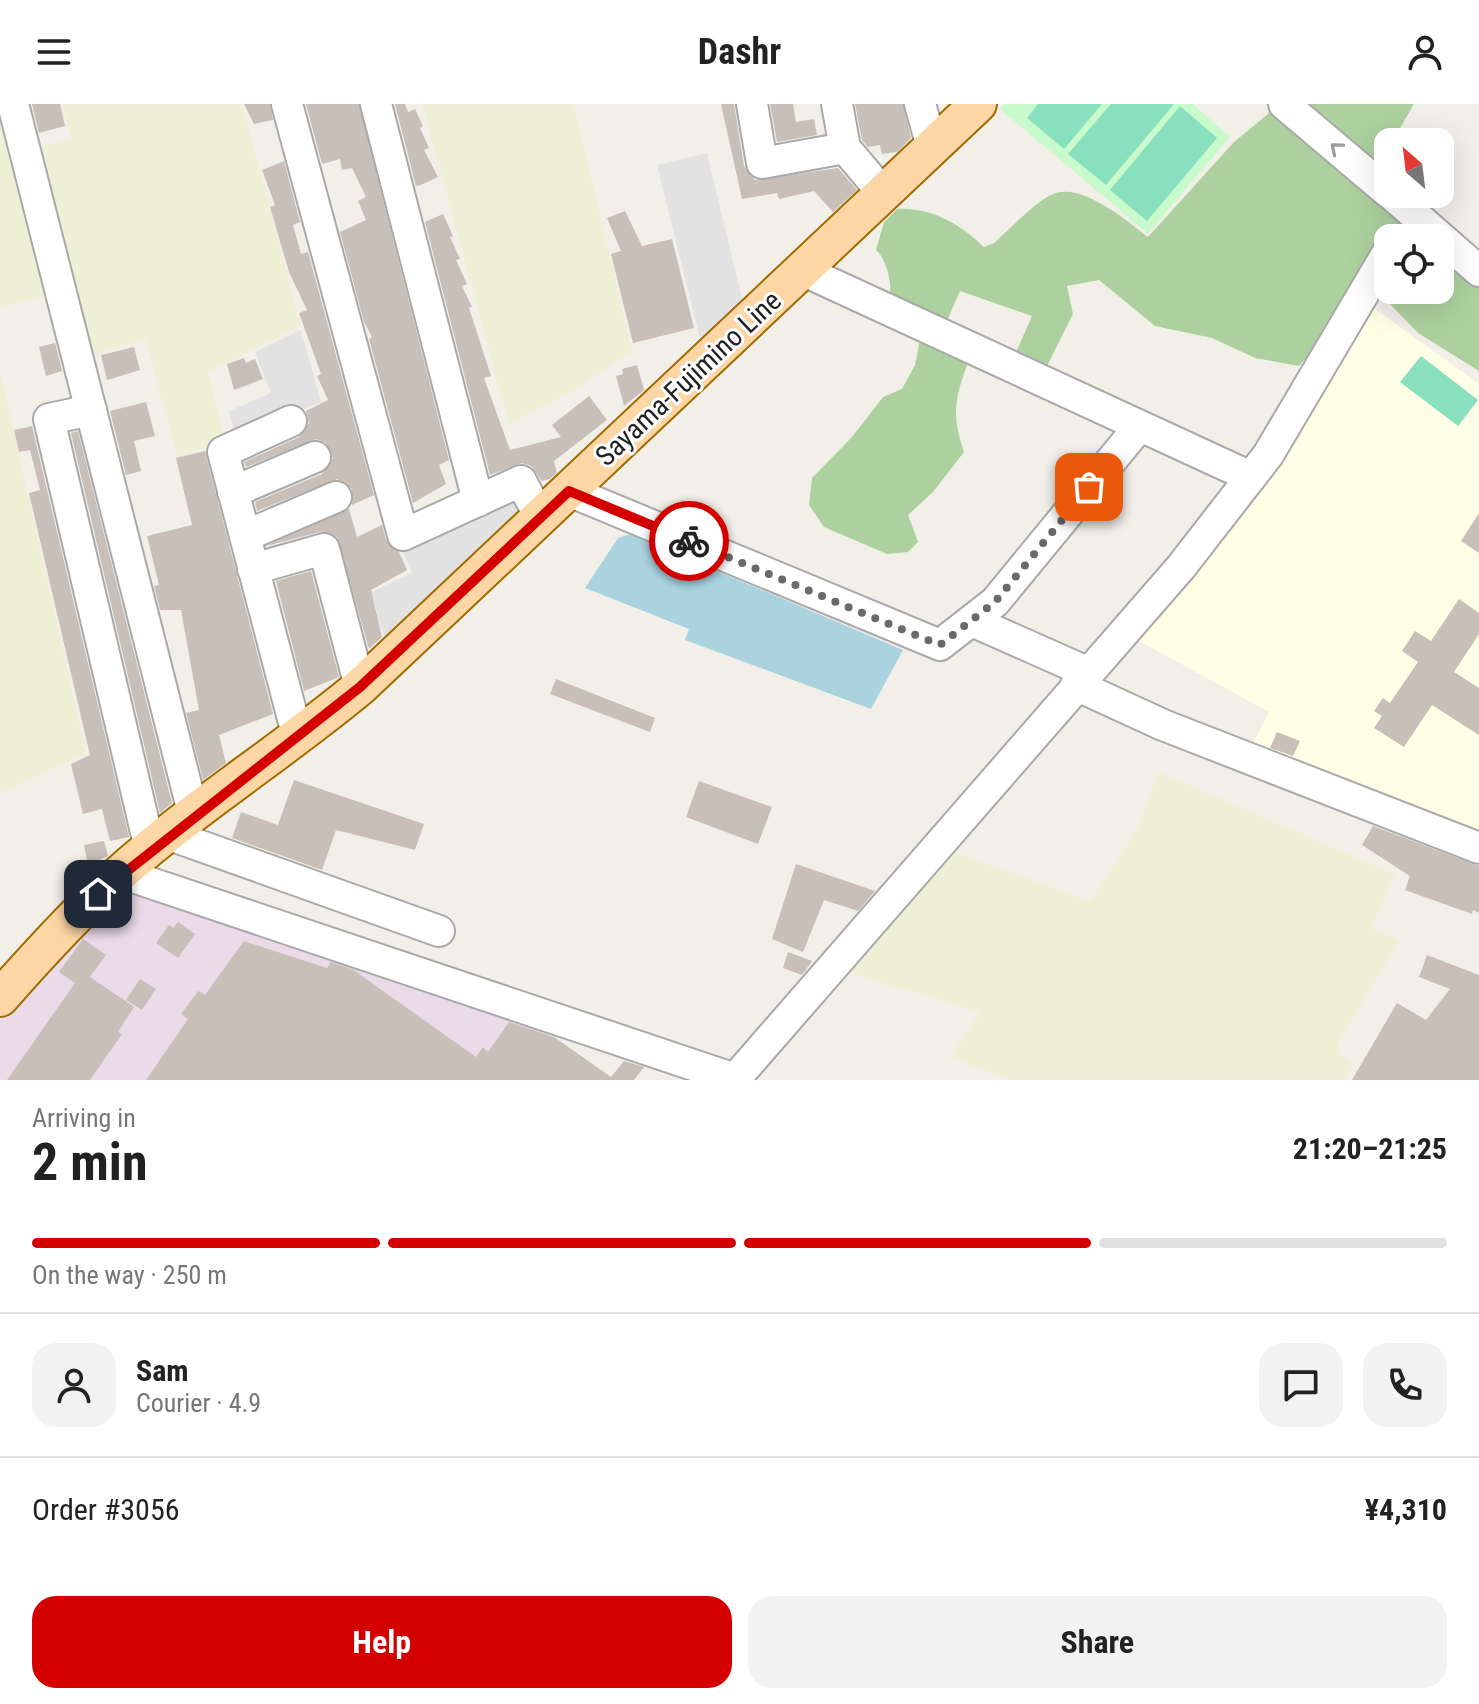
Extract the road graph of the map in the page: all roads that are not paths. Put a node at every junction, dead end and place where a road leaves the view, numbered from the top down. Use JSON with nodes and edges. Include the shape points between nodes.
{"nodes":[{"id":1,"x":13,"y":104,"type":"edge"},
{"id":2,"x":287,"y":104,"type":"edge"},
{"id":3,"x":376,"y":104,"type":"edge"},
{"id":4,"x":752,"y":104,"type":"edge"},
{"id":5,"x":837,"y":104,"type":"edge"},
{"id":6,"x":920,"y":104,"type":"edge"},
{"id":7,"x":978,"y":104,"type":"edge"},
{"id":8,"x":1284,"y":104,"type":"edge"},
{"id":9,"x":932,"y":147,"type":"junction"},
{"id":10,"x":845,"y":148,"type":"junction"},
{"id":11,"x":1374,"y":180,"type":"edge"},
{"id":12,"x":883,"y":193,"type":"junction"},
{"id":13,"x":1407,"y":208,"type":"edge"},
{"id":14,"x":802,"y":270,"type":"junction"},
{"id":15,"x":1479,"y":271,"type":"edge"},
{"id":16,"x":1374,"y":276,"type":"edge"},
{"id":17,"x":91,"y":410,"type":"junction"},
{"id":18,"x":291,"y":421,"type":"dead end"},
{"id":19,"x":1138,"y":428,"type":"junction"},
{"id":20,"x":315,"y":457,"type":"dead end"},
{"id":21,"x":1251,"y":477,"type":"junction"},
{"id":22,"x":569,"y":491,"type":"junction"},
{"id":23,"x":233,"y":492,"type":"junction"},
{"id":24,"x":336,"y":497,"type":"dead end"},
{"id":25,"x":478,"y":501,"type":"junction"},
{"id":26,"x":541,"y":519,"type":"junction"},
{"id":27,"x":245,"y":536,"type":"junction"},
{"id":28,"x":253,"y":569,"type":"junction"},
{"id":29,"x":972,"y":621,"type":"junction"},
{"id":30,"x":1082,"y":679,"type":"junction"},
{"id":31,"x":360,"y":687,"type":"junction"},
{"id":32,"x":298,"y":738,"type":"junction"},
{"id":33,"x":171,"y":833,"type":"junction"},
{"id":34,"x":1479,"y":848,"type":"edge"},
{"id":35,"x":121,"y":873,"type":"junction"},
{"id":36,"x":439,"y":931,"type":"dead end"},
{"id":37,"x":0,"y":998,"type":"edge"},
{"id":38,"x":736,"y":1079,"type":"edge"}],
"edges":[{"from":1,"to":17,"type":"street"},
{"from":2,"to":25,"type":"street","via":[[403,535]]},
{"from":3,"to":25,"type":"street"},
{"from":4,"to":10,"type":"street","via":[[762,163]]},
{"from":5,"to":10,"type":"street"},
{"from":6,"to":9,"type":"street"},
{"from":7,"to":9,"type":"main road","name":"Sayama-Fujimino Line"},
{"from":11,"to":8,"type":"street","one_way":true},
{"from":9,"to":12,"type":"main road","name":"Sayama-Fujimino Line"},
{"from":10,"to":12,"type":"street"},
{"from":12,"to":14,"type":"main road","name":"Sayama-Fujimino Line"},
{"from":13,"to":15,"type":"street"},
{"from":14,"to":19,"type":"street"},
{"from":14,"to":22,"type":"main road","name":"Sayama-Fujimino Line"},
{"from":16,"to":21,"type":"street"},
{"from":17,"to":33,"type":"street"},
{"from":17,"to":33,"type":"street","via":[[49,419]]},
{"from":18,"to":23,"type":"street","via":[[223,452]]},
{"from":19,"to":21,"type":"street"},
{"from":19,"to":29,"type":"street","via":[[995,602]]},
{"from":20,"to":23,"type":"street"},
{"from":21,"to":30,"type":"street","via":[[1181,567]]},
{"from":22,"to":26,"type":"main road","name":"Sayama-Fujimino Line"},
{"from":22,"to":29,"type":"street","via":[[940,645]]},
{"from":23,"to":27,"type":"street"},
{"from":24,"to":27,"type":"street"},
{"from":25,"to":26,"type":"street","via":[[521,481]]},
{"from":26,"to":31,"type":"main road","name":"Sayama-Fujimino Line"},
{"from":27,"to":28,"type":"street"},
{"from":28,"to":31,"type":"street","via":[[324,549]]},
{"from":28,"to":32,"type":"street"},
{"from":29,"to":30,"type":"street"},
{"from":30,"to":34,"type":"street","via":[[1163,725]]},
{"from":30,"to":38,"type":"street"},
{"from":31,"to":32,"type":"main road","name":"Sayama-Fujimino Line"},
{"from":32,"to":33,"type":"main road","name":"Sayama-Fujimino Line"},
{"from":33,"to":35,"type":"main road","name":"Sayama-Fujimino Line"},
{"from":33,"to":36,"type":"street"},
{"from":35,"to":37,"type":"main road","name":"Sayama-Fujimino Line"},
{"from":35,"to":38,"type":"street"}]}
